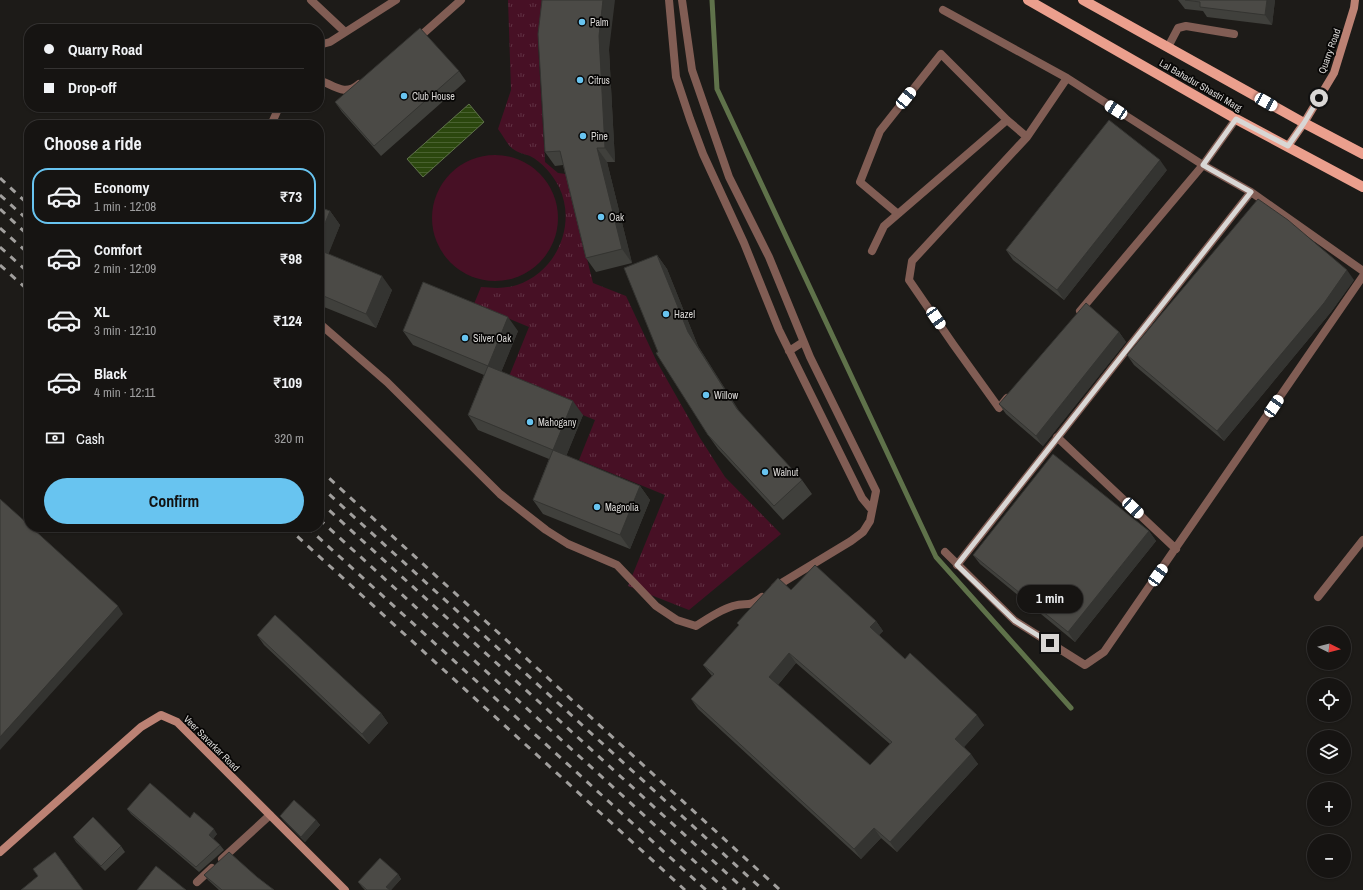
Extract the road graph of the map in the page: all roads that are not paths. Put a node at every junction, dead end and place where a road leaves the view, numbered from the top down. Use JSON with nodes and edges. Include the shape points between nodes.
{"nodes":[{"id":1,"x":310,"y":0,"type":"edge"},
{"id":2,"x":396,"y":0,"type":"edge"},
{"id":3,"x":462,"y":0,"type":"edge"},
{"id":4,"x":669,"y":0,"type":"edge"},
{"id":5,"x":682,"y":0,"type":"edge"},
{"id":6,"x":1028,"y":0,"type":"edge"},
{"id":7,"x":1083,"y":0,"type":"edge"},
{"id":8,"x":1355,"y":0,"type":"edge"},
{"id":9,"x":1096,"y":3,"type":"edge"},
{"id":10,"x":943,"y":10,"type":"dead end"},
{"id":11,"x":345,"y":32,"type":"junction"},
{"id":12,"x":1234,"y":34,"type":"dead end"},
{"id":13,"x":324,"y":44,"type":"edge"},
{"id":14,"x":410,"y":45,"type":"edge"},
{"id":15,"x":1168,"y":47,"type":"junction"},
{"id":16,"x":367,"y":78,"type":"edge"},
{"id":17,"x":1067,"y":78,"type":"junction"},
{"id":18,"x":324,"y":82,"type":"edge"},
{"id":19,"x":1236,"y":119,"type":"junction"},
{"id":20,"x":1007,"y":120,"type":"junction"},
{"id":21,"x":1304,"y":123,"type":"junction"},
{"id":22,"x":1027,"y":137,"type":"junction"},
{"id":23,"x":1288,"y":146,"type":"junction"},
{"id":24,"x":1363,"y":154,"type":"edge"},
{"id":25,"x":1203,"y":165,"type":"junction"},
{"id":26,"x":1363,"y":188,"type":"edge"},
{"id":27,"x":1251,"y":192,"type":"junction"},
{"id":28,"x":898,"y":214,"type":"junction"},
{"id":29,"x":872,"y":251,"type":"dead end"},
{"id":30,"x":1363,"y":271,"type":"edge"},
{"id":31,"x":1363,"y":276,"type":"edge"},
{"id":32,"x":1075,"y":318,"type":"edge"},
{"id":33,"x":324,"y":327,"type":"edge"},
{"id":34,"x":803,"y":342,"type":"junction"},
{"id":35,"x":789,"y":351,"type":"junction"},
{"id":36,"x":1015,"y":390,"type":"edge"},
{"id":37,"x":1058,"y":437,"type":"junction"},
{"id":38,"x":872,"y":510,"type":"junction"},
{"id":39,"x":1363,"y":540,"type":"edge"},
{"id":40,"x":1176,"y":549,"type":"junction"},
{"id":41,"x":944,"y":552,"type":"dead end"},
{"id":42,"x":957,"y":565,"type":"junction"},
{"id":43,"x":1318,"y":597,"type":"dead end"},
{"id":44,"x":270,"y":815,"type":"junction"},
{"id":45,"x":0,"y":852,"type":"edge"},
{"id":46,"x":197,"y":882,"type":"dead end"},
{"id":47,"x":345,"y":890,"type":"edge"}],
"edges":[{"from":1,"to":11,"type":"street"},
{"from":2,"to":11,"type":"street"},
{"from":3,"to":14,"type":"street"},
{"from":4,"to":35,"type":"street","via":[[676,77],[690,119]]},
{"from":5,"to":34,"type":"street","via":[[692,70],[729,177],[768,257]]},
{"from":6,"to":19,"type":"main road","name":"Lal Bahadur Shastri Marg"},
{"from":7,"to":9,"type":"main road","name":"Lal Bahadur Shastri Marg"},
{"from":8,"to":21,"type":"street","name":"Quarry Road","via":[[1334,72]]},
{"from":9,"to":15,"type":"main road","name":"Lal Bahadur Shastri Marg"},
{"from":10,"to":17,"type":"street"},
{"from":11,"to":13,"type":"street"},
{"from":12,"to":15,"type":"street","via":[[1186,26],[1178,28]]},
{"from":15,"to":21,"type":"main road","name":"Lal Bahadur Shastri Marg"},
{"from":16,"to":18,"type":"street","via":[[355,88],[339,90]]},
{"from":17,"to":22,"type":"street"},
{"from":17,"to":25,"type":"street"},
{"from":19,"to":23,"type":"main road","name":"Lal Bahadur Shastri Marg"},
{"from":19,"to":25,"type":"street"},
{"from":20,"to":22,"type":"street"},
{"from":20,"to":28,"type":"street"},
{"from":20,"to":28,"type":"street","via":[[942,54],[880,131],[860,182]]},
{"from":21,"to":23,"type":"street","name":"Quarry Road"},
{"from":21,"to":24,"type":"main road","name":"Lal Bahadur Shastri Marg"},
{"from":22,"to":36,"type":"street","via":[[912,261],[910,280],[999,408]]},
{"from":23,"to":26,"type":"main road","name":"Lal Bahadur Shastri Marg"},
{"from":25,"to":27,"type":"street"},
{"from":25,"to":32,"type":"street"},
{"from":27,"to":30,"type":"street"},
{"from":27,"to":37,"type":"street"},
{"from":28,"to":29,"type":"street","via":[[884,226]]},
{"from":31,"to":40,"type":"street"},
{"from":33,"to":38,"type":"street","via":[[387,382],[500,494],[568,544],[616,565],[656,606],[677,620],[696,626],[733,606],[754,604],[771,589],[852,541],[863,532],[870,521]]},
{"from":34,"to":35,"type":"street"},
{"from":34,"to":38,"type":"street","via":[[876,491]]},
{"from":35,"to":38,"type":"street","via":[[862,498]]},
{"from":37,"to":40,"type":"street"},
{"from":37,"to":42,"type":"street"},
{"from":39,"to":43,"type":"street"},
{"from":40,"to":42,"type":"street","via":[[1104,652],[1086,665],[1015,621]]},
{"from":41,"to":42,"type":"street"},
{"from":44,"to":45,"type":"street","name":"Veer Savarkar Road","via":[[177,722],[160,715],[141,727]]},
{"from":44,"to":46,"type":"street"},
{"from":44,"to":47,"type":"street","name":"Veer Savarkar Road"}]}
